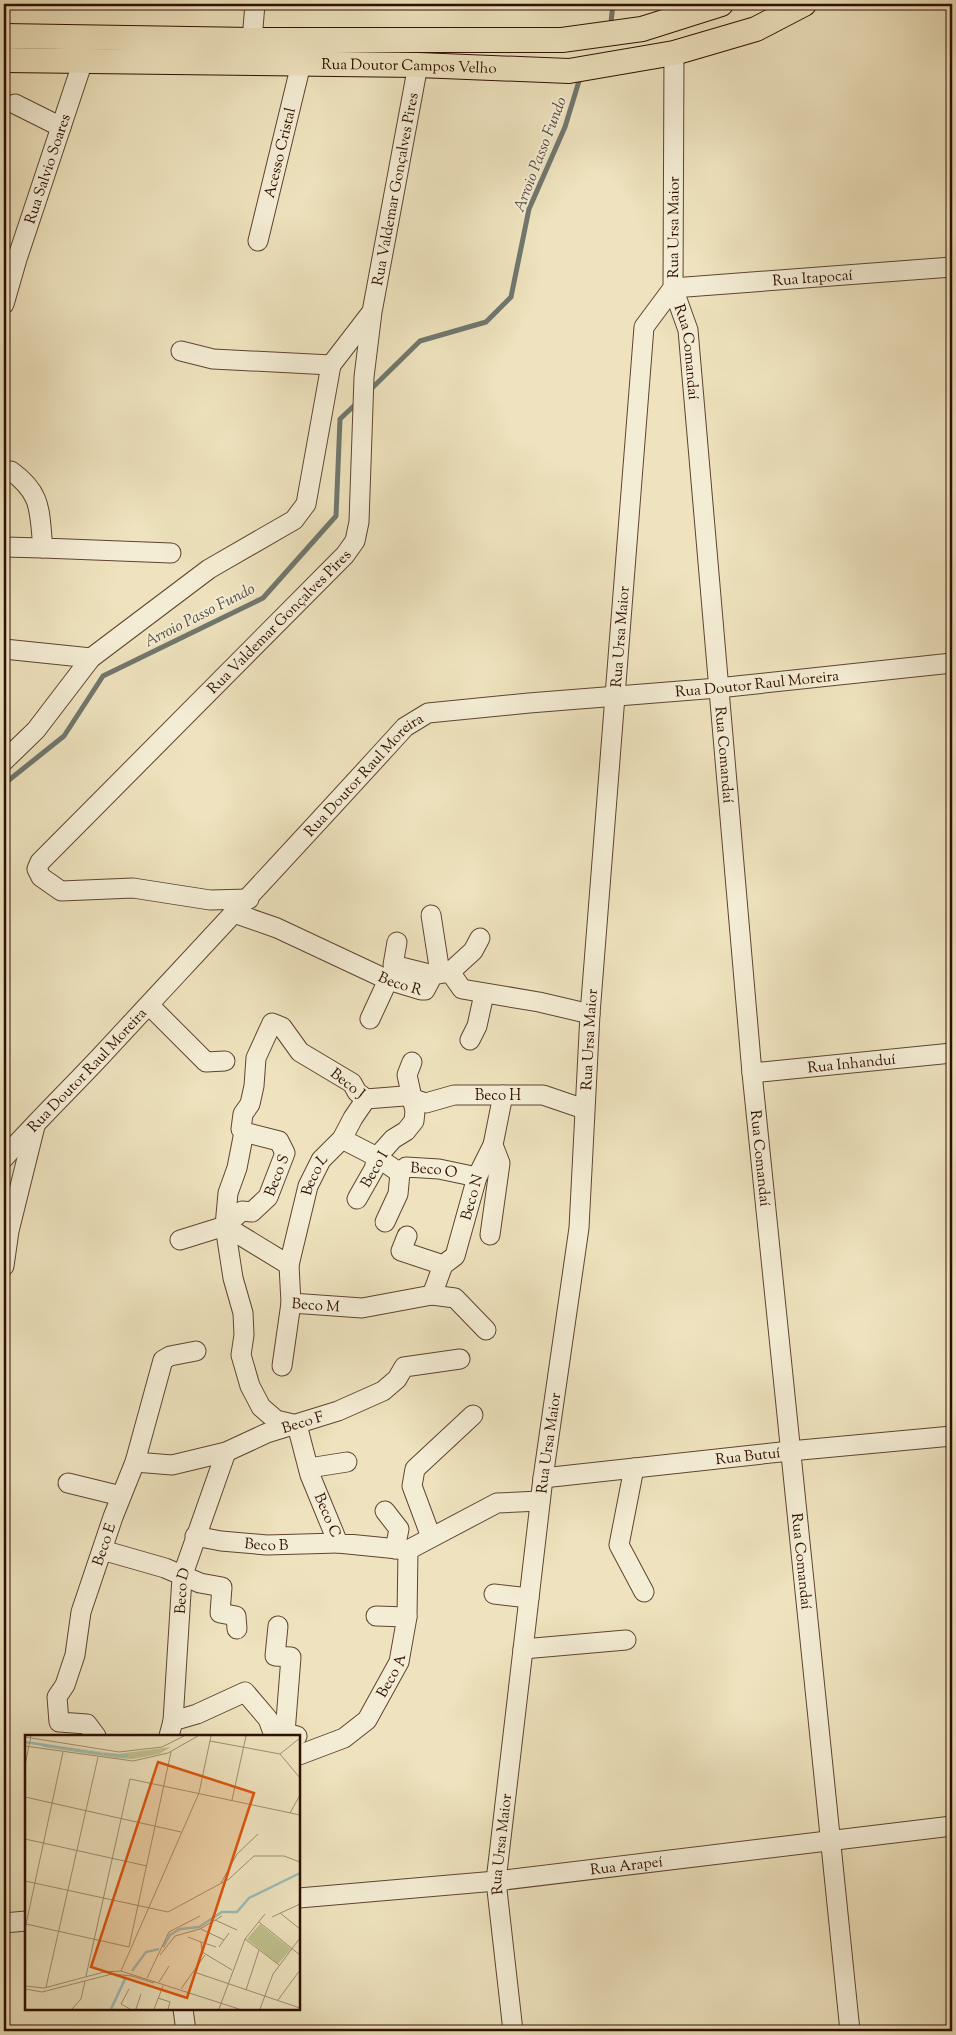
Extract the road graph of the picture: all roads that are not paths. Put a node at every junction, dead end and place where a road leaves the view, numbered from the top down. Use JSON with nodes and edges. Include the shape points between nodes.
{"nodes":[{"id":1,"x":255,"y":4,"type":"edge"},
{"id":2,"x":721,"y":4,"type":"edge"},
{"id":3,"x":804,"y":4,"type":"edge"},
{"id":4,"x":4,"y":36,"type":"edge"},
{"id":5,"x":252,"y":40,"type":"junction"},
{"id":6,"x":674,"y":53,"type":"junction"},
{"id":7,"x":4,"y":60,"type":"edge"},
{"id":8,"x":82,"y":61,"type":"junction"},
{"id":9,"x":301,"y":64,"type":"junction"},
{"id":10,"x":418,"y":65,"type":"junction"},
{"id":11,"x":16,"y":104,"type":"dead end"},
{"id":12,"x":61,"y":126,"type":"junction"},
{"id":13,"x":258,"y":241,"type":"dead end"},
{"id":14,"x":10,"y":259,"type":"edge"},
{"id":15,"x":952,"y":267,"type":"edge"},
{"id":16,"x":673,"y":288,"type":"junction"},
{"id":17,"x":4,"y":304,"type":"edge"},
{"id":18,"x":372,"y":312,"type":"junction"},
{"id":19,"x":181,"y":351,"type":"dead end"},
{"id":20,"x":331,"y":365,"type":"junction"},
{"id":21,"x":11,"y":470,"type":"dead end"},
{"id":22,"x":4,"y":547,"type":"edge"},
{"id":23,"x":42,"y":548,"type":"junction"},
{"id":24,"x":172,"y":553,"type":"dead end"},
{"id":25,"x":4,"y":649,"type":"edge"},
{"id":26,"x":91,"y":658,"type":"junction"},
{"id":27,"x":952,"y":663,"type":"edge"},
{"id":28,"x":718,"y":688,"type":"junction"},
{"id":29,"x":614,"y":697,"type":"junction"},
{"id":30,"x":4,"y":761,"type":"edge"},
{"id":31,"x":249,"y":899,"type":"junction"},
{"id":32,"x":234,"y":913,"type":"junction"},
{"id":33,"x":432,"y":914,"type":"dead end"},
{"id":34,"x":480,"y":938,"type":"dead end"},
{"id":35,"x":397,"y":942,"type":"dead end"},
{"id":36,"x":441,"y":973,"type":"junction"},
{"id":37,"x":388,"y":980,"type":"junction"},
{"id":38,"x":484,"y":994,"type":"junction"},
{"id":39,"x":149,"y":1005,"type":"junction"},
{"id":40,"x":590,"y":1014,"type":"junction"},
{"id":41,"x":370,"y":1019,"type":"dead end"},
{"id":42,"x":470,"y":1040,"type":"dead end"},
{"id":43,"x":952,"y":1053,"type":"edge"},
{"id":44,"x":225,"y":1061,"type":"dead end"},
{"id":45,"x":412,"y":1062,"type":"dead end"},
{"id":46,"x":752,"y":1073,"type":"junction"},
{"id":47,"x":503,"y":1095,"type":"junction"},
{"id":48,"x":366,"y":1099,"type":"junction"},
{"id":49,"x":411,"y":1099,"type":"junction"},
{"id":50,"x":584,"y":1109,"type":"junction"},
{"id":51,"x":36,"y":1122,"type":"junction"},
{"id":52,"x":244,"y":1132,"type":"junction"},
{"id":53,"x":342,"y":1139,"type":"junction"},
{"id":54,"x":493,"y":1145,"type":"junction"},
{"id":55,"x":377,"y":1157,"type":"junction"},
{"id":56,"x":4,"y":1158,"type":"edge"},
{"id":57,"x":400,"y":1173,"type":"junction"},
{"id":58,"x":477,"y":1177,"type":"junction"},
{"id":59,"x":357,"y":1199,"type":"dead end"},
{"id":60,"x":384,"y":1222,"type":"dead end"},
{"id":61,"x":225,"y":1226,"type":"junction"},
{"id":62,"x":490,"y":1235,"type":"dead end"},
{"id":63,"x":407,"y":1236,"type":"dead end"},
{"id":64,"x":180,"y":1240,"type":"dead end"},
{"id":65,"x":289,"y":1265,"type":"junction"},
{"id":66,"x":444,"y":1265,"type":"junction"},
{"id":67,"x":4,"y":1266,"type":"edge"},
{"id":68,"x":432,"y":1295,"type":"junction"},
{"id":69,"x":291,"y":1303,"type":"junction"},
{"id":70,"x":486,"y":1330,"type":"dead end"},
{"id":71,"x":196,"y":1351,"type":"dead end"},
{"id":72,"x":460,"y":1359,"type":"dead end"},
{"id":73,"x":282,"y":1366,"type":"dead end"},
{"id":74,"x":473,"y":1415,"type":"dead end"},
{"id":75,"x":297,"y":1425,"type":"junction"},
{"id":76,"x":952,"y":1436,"type":"edge"},
{"id":77,"x":790,"y":1451,"type":"junction"},
{"id":78,"x":226,"y":1452,"type":"junction"},
{"id":79,"x":135,"y":1462,"type":"junction"},
{"id":80,"x":347,"y":1462,"type":"dead end"},
{"id":81,"x":309,"y":1468,"type":"junction"},
{"id":82,"x":634,"y":1468,"type":"junction"},
{"id":83,"x":543,"y":1478,"type":"junction"},
{"id":84,"x":68,"y":1483,"type":"dead end"},
{"id":85,"x":121,"y":1496,"type":"junction"},
{"id":86,"x":540,"y":1501,"type":"junction"},
{"id":87,"x":385,"y":1511,"type":"dead end"},
{"id":88,"x":196,"y":1536,"type":"junction"},
{"id":89,"x":432,"y":1537,"type":"junction"},
{"id":90,"x":338,"y":1543,"type":"junction"},
{"id":91,"x":102,"y":1550,"type":"junction"},
{"id":92,"x":401,"y":1550,"type":"junction"},
{"id":93,"x":182,"y":1577,"type":"junction"},
{"id":94,"x":644,"y":1592,"type":"dead end"},
{"id":95,"x":494,"y":1594,"type":"dead end"},
{"id":96,"x":529,"y":1598,"type":"junction"},
{"id":97,"x":376,"y":1616,"type":"dead end"},
{"id":98,"x":407,"y":1617,"type":"junction"},
{"id":99,"x":278,"y":1626,"type":"dead end"},
{"id":100,"x":237,"y":1629,"type":"dead end"},
{"id":101,"x":626,"y":1640,"type":"dead end"},
{"id":102,"x":523,"y":1648,"type":"junction"},
{"id":103,"x":171,"y":1729,"type":"edge"},
{"id":104,"x":95,"y":1735,"type":"edge"},
{"id":105,"x":294,"y":1735,"type":"edge"},
{"id":106,"x":300,"y":1739,"type":"edge"},
{"id":107,"x":317,"y":1749,"type":"junction"},
{"id":108,"x":300,"y":1755,"type":"edge"},
{"id":109,"x":952,"y":1826,"type":"edge"},
{"id":110,"x":830,"y":1840,"type":"junction"},
{"id":111,"x":496,"y":1881,"type":"junction"},
{"id":112,"x":300,"y":1898,"type":"edge"},
{"id":113,"x":25,"y":1922,"type":"edge"},
{"id":114,"x":4,"y":1924,"type":"edge"},
{"id":115,"x":183,"y":2010,"type":"edge"},
{"id":116,"x":186,"y":2031,"type":"edge"},
{"id":117,"x":513,"y":2031,"type":"edge"},
{"id":118,"x":850,"y":2031,"type":"edge"}],
"edges":[{"from":1,"to":5,"type":"street"},
{"from":2,"to":5,"type":"main road","name":"Rua Doutor Campos Velho","via":[[642,29],[562,40]]},
{"from":3,"to":6,"type":"main road","name":"Rua Doutor Campos Velho","via":[[756,29]]},
{"from":4,"to":5,"type":"main road","name":"Rua Doutor Campos Velho"},
{"from":6,"to":10,"type":"main road","name":"Rua Doutor Campos Velho","via":[[568,71]]},
{"from":6,"to":16,"type":"street","name":"Rua Ursa Maior"},
{"from":7,"to":8,"type":"main road","name":"Rua Doutor Campos Velho"},
{"from":8,"to":9,"type":"main road","name":"Rua Doutor Campos Velho"},
{"from":8,"to":12,"type":"street","name":"Rua Salvio Soares"},
{"from":9,"to":10,"type":"main road","name":"Rua Doutor Campos Velho"},
{"from":9,"to":13,"type":"street","name":"Acesso Cristal"},
{"from":10,"to":18,"type":"street","name":"Rua Valdemar Gonçalves Pires"},
{"from":11,"to":12,"type":"street"},
{"from":12,"to":14,"type":"street","name":"Rua Salvio Soares"},
{"from":14,"to":17,"type":"street","name":"Rua Salvio Soares"},
{"from":15,"to":16,"type":"street","name":"Rua Itapocaí"},
{"from":16,"to":28,"type":"street","name":"Rua Comandaí","via":[[688,330]]},
{"from":16,"to":29,"type":"street","name":"Rua Ursa Maior","via":[[644,327]]},
{"from":18,"to":20,"type":"street","name":"Rua Valdemar Gonçalves Pires"},
{"from":18,"to":31,"type":"street","name":"Rua Valdemar Gonçalves Pires","via":[[364,376],[359,522],[355,541],[345,555],[40,862],[37,869],[40,876],[61,891],[133,888],[210,900]]},
{"from":19,"to":20,"type":"street","via":[[213,359]]},
{"from":20,"to":26,"type":"street","name":"Rua Valdemar Gonçalves Pires","via":[[306,504],[294,520],[209,569]]},
{"from":21,"to":23,"type":"street","via":[[26,482],[39,504]]},
{"from":22,"to":23,"type":"street"},
{"from":23,"to":24,"type":"street"},
{"from":25,"to":26,"type":"street"},
{"from":26,"to":30,"type":"street","name":"Rua Valdemar Gonçalves Pires","via":[[36,730]]},
{"from":27,"to":28,"type":"street","name":"Rua Doutor Raul Moreira"},
{"from":28,"to":29,"type":"street","name":"Rua Doutor Raul Moreira"},
{"from":28,"to":46,"type":"street","name":"Rua Comandaí"},
{"from":29,"to":31,"type":"street","name":"Rua Doutor Raul Moreira","via":[[428,713],[405,727]]},
{"from":29,"to":40,"type":"street","name":"Rua Ursa Maior"},
{"from":31,"to":32,"type":"street","name":"Rua Doutor Raul Moreira"},
{"from":32,"to":37,"type":"street","name":"Beco R","via":[[277,928]]},
{"from":32,"to":39,"type":"street","name":"Rua Doutor Raul Moreira"},
{"from":33,"to":36,"type":"street"},
{"from":34,"to":36,"type":"street","via":[[473,951]]},
{"from":35,"to":36,"type":"street","via":[[393,965]]},
{"from":36,"to":37,"type":"street","name":"Beco R","via":[[425,990]]},
{"from":36,"to":38,"type":"street","via":[[462,990]]},
{"from":37,"to":41,"type":"street"},
{"from":38,"to":40,"type":"street"},
{"from":38,"to":42,"type":"street","via":[[477,1026]]},
{"from":39,"to":44,"type":"street","via":[[206,1062]]},
{"from":39,"to":51,"type":"street","name":"Rua Doutor Raul Moreira"},
{"from":40,"to":50,"type":"street","name":"Rua Ursa Maior"},
{"from":43,"to":46,"type":"street","name":"Rua Inhanduí"},
{"from":45,"to":49,"type":"street","name":"Beco I","via":[[407,1075]]},
{"from":46,"to":77,"type":"street","name":"Rua Comandaí"},
{"from":47,"to":49,"type":"street","name":"Beco H","via":[[454,1095],[426,1103]]},
{"from":47,"to":50,"type":"street","name":"Beco H","via":[[543,1095]]},
{"from":47,"to":54,"type":"street","name":"Beco N"},
{"from":48,"to":49,"type":"street","name":"Beco J","via":[[404,1096]]},
{"from":48,"to":52,"type":"street","name":"Beco J","via":[[356,1092],[352,1083],[300,1052],[282,1027],[272,1023],[256,1058],[250,1104],[243,1114],[241,1129]]},
{"from":48,"to":53,"type":"street","name":"Beco L"},
{"from":49,"to":55,"type":"street","name":"Beco I","via":[[414,1121]]},
{"from":50,"to":83,"type":"street","name":"Rua Ursa Maior","via":[[579,1228]]},
{"from":51,"to":56,"type":"street","name":"Rua Doutor Raul Moreira"},
{"from":51,"to":67,"type":"street","via":[[9,1231]]},
{"from":52,"to":61,"type":"street","via":[[228,1193]]},
{"from":52,"to":61,"type":"street","name":"Beco S","via":[[279,1141],[285,1153],[268,1197],[252,1212],[242,1211]]},
{"from":53,"to":55,"type":"street","name":"Beco O"},
{"from":53,"to":65,"type":"street","name":"Beco L","via":[[321,1160],[308,1186]]},
{"from":54,"to":58,"type":"street","name":"Beco N"},
{"from":54,"to":62,"type":"street","via":[[500,1163]]},
{"from":55,"to":57,"type":"street","name":"Beco O"},
{"from":55,"to":59,"type":"street","name":"Beco I"},
{"from":57,"to":58,"type":"street","name":"Beco O","via":[[406,1166]]},
{"from":57,"to":60,"type":"street","via":[[398,1194]]},
{"from":58,"to":66,"type":"street","name":"Beco N","via":[[454,1256]]},
{"from":61,"to":64,"type":"street"},
{"from":61,"to":65,"type":"street"},
{"from":61,"to":75,"type":"street","via":[[233,1278],[243,1313],[241,1355],[250,1386],[261,1408],[276,1420]]},
{"from":63,"to":66,"type":"street","via":[[401,1251]]},
{"from":65,"to":69,"type":"street","name":"Beco M"},
{"from":66,"to":68,"type":"street","name":"Beco N"},
{"from":68,"to":69,"type":"street","name":"Beco M","via":[[362,1308]]},
{"from":68,"to":70,"type":"street","name":"Beco M","via":[[455,1298]]},
{"from":69,"to":73,"type":"street"},
{"from":71,"to":79,"type":"street","name":"Beco E","via":[[163,1360]]},
{"from":72,"to":75,"type":"street","name":"Beco F","via":[[404,1368],[398,1379],[383,1392]]},
{"from":74,"to":89,"type":"street","via":[[415,1469],[412,1486]]},
{"from":75,"to":78,"type":"street","name":"Beco F","via":[[273,1431]]},
{"from":75,"to":81,"type":"street","name":"Beco C"},
{"from":76,"to":77,"type":"street","name":"Rua Butuí"},
{"from":77,"to":82,"type":"street","name":"Rua Butuí"},
{"from":77,"to":110,"type":"street","name":"Rua Comandaí"},
{"from":78,"to":79,"type":"street","name":"Beco F","via":[[172,1465]]},
{"from":78,"to":88,"type":"street","name":"Beco D"},
{"from":79,"to":85,"type":"street","name":"Beco E"},
{"from":80,"to":81,"type":"street"},
{"from":81,"to":90,"type":"street","name":"Beco C"},
{"from":82,"to":83,"type":"street","name":"Rua Butuí"},
{"from":82,"to":94,"type":"street","via":[[619,1545]]},
{"from":83,"to":86,"type":"street","name":"Rua Ursa Maior"},
{"from":84,"to":85,"type":"street"},
{"from":85,"to":91,"type":"street","name":"Beco E"},
{"from":86,"to":89,"type":"street","via":[[497,1503]]},
{"from":86,"to":96,"type":"street","name":"Rua Ursa Maior"},
{"from":87,"to":92,"type":"street","name":"Beco A","via":[[398,1530]]},
{"from":88,"to":90,"type":"street","name":"Beco B","via":[[267,1545]]},
{"from":88,"to":93,"type":"street","name":"Beco D"},
{"from":89,"to":92,"type":"street"},
{"from":90,"to":92,"type":"street","name":"Beco C"},
{"from":91,"to":93,"type":"street","via":[[165,1568]]},
{"from":91,"to":104,"type":"street","name":"Beco E","via":[[81,1612],[65,1685],[57,1698],[59,1722],[87,1724]]},
{"from":92,"to":98,"type":"street","name":"Beco A"},
{"from":93,"to":100,"type":"street","via":[[222,1587],[220,1613],[236,1616]]},
{"from":93,"to":103,"type":"street","name":"Beco D"},
{"from":95,"to":96,"type":"street"},
{"from":96,"to":102,"type":"street","name":"Rua Ursa Maior"},
{"from":97,"to":98,"type":"street"},
{"from":98,"to":107,"type":"street","name":"Beco A","via":[[399,1662],[367,1720],[344,1738]]},
{"from":99,"to":105,"type":"street","via":[[275,1656],[291,1657]]},
{"from":101,"to":102,"type":"street"},
{"from":102,"to":111,"type":"street","name":"Rua Ursa Maior"},
{"from":103,"to":105,"type":"street","via":[[245,1692],[268,1719],[272,1730]]},
{"from":106,"to":107,"type":"street"},
{"from":107,"to":108,"type":"street","name":"Beco A"},
{"from":109,"to":110,"type":"street","name":"Rua Arapeí"},
{"from":110,"to":111,"type":"street","name":"Rua Arapeí"},
{"from":110,"to":118,"type":"street","name":"Rua Comandaí"},
{"from":111,"to":112,"type":"street","name":"Rua Arapeí"},
{"from":111,"to":117,"type":"street","name":"Rua Ursa Maior"},
{"from":113,"to":114,"type":"street"},
{"from":115,"to":116,"type":"street"}]}
